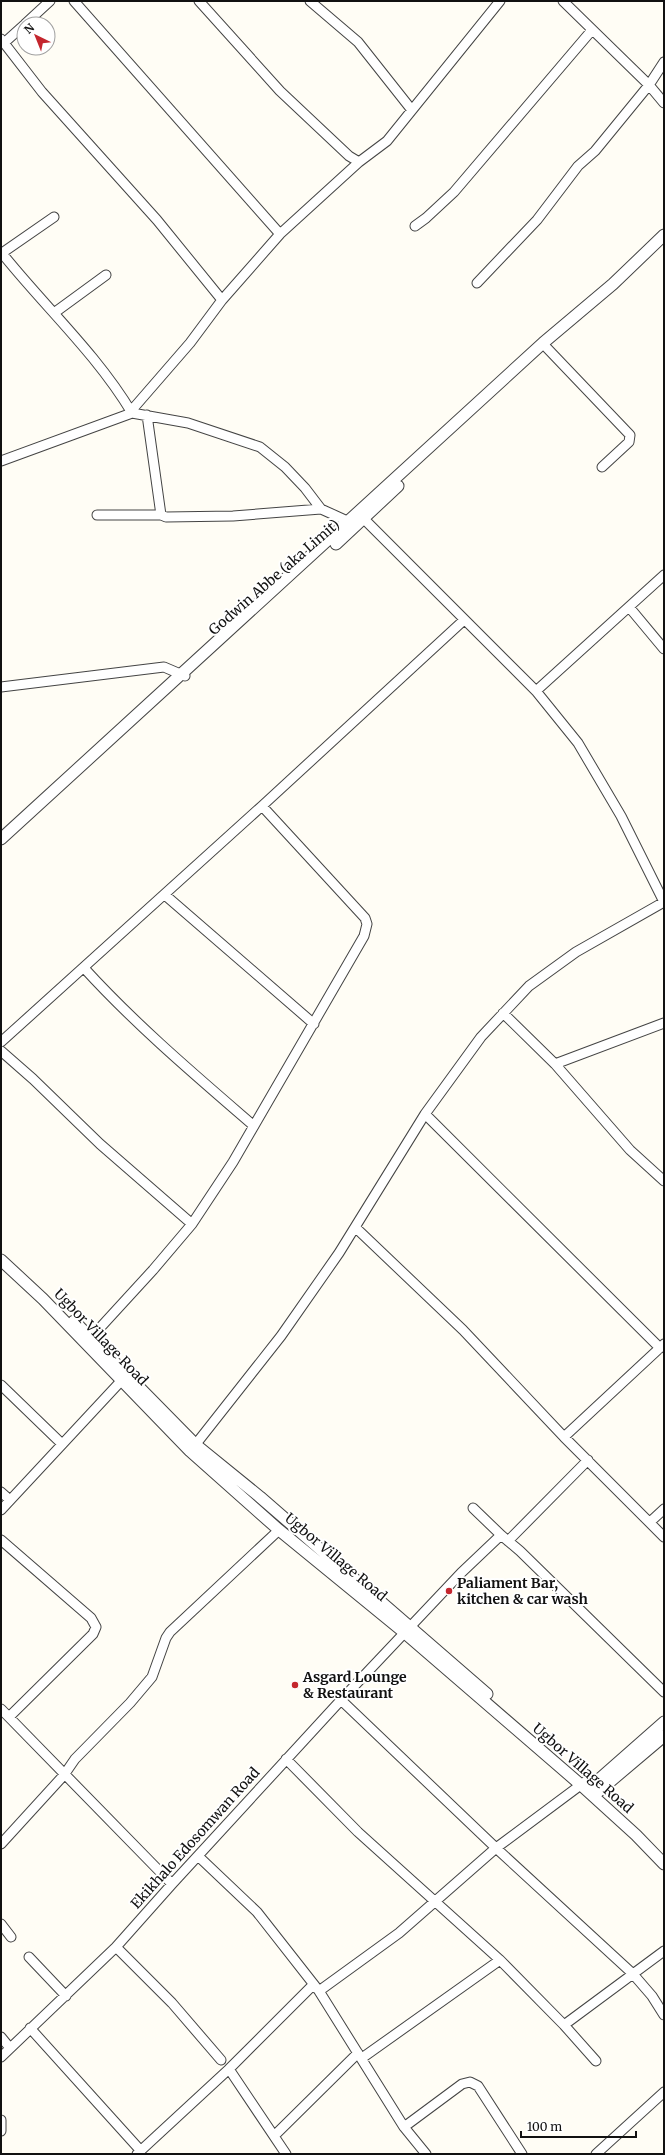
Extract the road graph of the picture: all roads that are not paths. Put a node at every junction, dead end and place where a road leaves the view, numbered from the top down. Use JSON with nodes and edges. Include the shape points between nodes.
{"nodes":[{"id":1,"x":50,"y":1,"type":"edge"},
{"id":2,"x":74,"y":1,"type":"edge"},
{"id":3,"x":199,"y":1,"type":"edge"},
{"id":4,"x":310,"y":1,"type":"edge"},
{"id":5,"x":500,"y":1,"type":"edge"},
{"id":6,"x":563,"y":1,"type":"edge"},
{"id":7,"x":34,"y":16,"type":"edge"},
{"id":8,"x":592,"y":30,"type":"junction"},
{"id":9,"x":16,"y":32,"type":"edge"},
{"id":10,"x":3,"y":41,"type":"edge"},
{"id":11,"x":664,"y":62,"type":"edge"},
{"id":12,"x":650,"y":85,"type":"junction"},
{"id":13,"x":664,"y":103,"type":"edge"},
{"id":14,"x":411,"y":109,"type":"junction"},
{"id":15,"x":359,"y":162,"type":"junction"},
{"id":16,"x":54,"y":217,"type":"dead end"},
{"id":17,"x":416,"y":226,"type":"dead end"},
{"id":18,"x":280,"y":234,"type":"junction"},
{"id":19,"x":664,"y":235,"type":"edge"},
{"id":20,"x":2,"y":252,"type":"edge"},
{"id":21,"x":106,"y":275,"type":"dead end"},
{"id":22,"x":477,"y":283,"type":"dead end"},
{"id":23,"x":222,"y":300,"type":"junction"},
{"id":24,"x":54,"y":314,"type":"junction"},
{"id":25,"x":564,"y":326,"type":"junction"},
{"id":26,"x":546,"y":347,"type":"junction"},
{"id":27,"x":131,"y":412,"type":"junction"},
{"id":28,"x":147,"y":415,"type":"junction"},
{"id":29,"x":1,"y":460,"type":"edge"},
{"id":30,"x":602,"y":467,"type":"dead end"},
{"id":31,"x":321,"y":509,"type":"junction"},
{"id":32,"x":97,"y":515,"type":"dead end"},
{"id":33,"x":161,"y":515,"type":"junction"},
{"id":34,"x":356,"y":522,"type":"junction"},
{"id":35,"x":664,"y":575,"type":"edge"},
{"id":36,"x":629,"y":607,"type":"junction"},
{"id":37,"x":464,"y":620,"type":"junction"},
{"id":38,"x":664,"y":649,"type":"edge"},
{"id":39,"x":183,"y":674,"type":"junction"},
{"id":40,"x":1,"y":687,"type":"edge"},
{"id":41,"x":536,"y":691,"type":"junction"},
{"id":42,"x":262,"y":806,"type":"junction"},
{"id":43,"x":1,"y":839,"type":"edge"},
{"id":44,"x":1,"y":847,"type":"edge"},
{"id":45,"x":164,"y":895,"type":"junction"},
{"id":46,"x":664,"y":902,"type":"edge"},
{"id":47,"x":84,"y":968,"type":"junction"},
{"id":48,"x":503,"y":1013,"type":"junction"},
{"id":49,"x":664,"y":1023,"type":"edge"},
{"id":50,"x":314,"y":1024,"type":"junction"},
{"id":51,"x":1,"y":1042,"type":"edge"},
{"id":52,"x":1,"y":1052,"type":"edge"},
{"id":53,"x":555,"y":1064,"type":"junction"},
{"id":54,"x":425,"y":1114,"type":"junction"},
{"id":55,"x":254,"y":1126,"type":"junction"},
{"id":56,"x":664,"y":1181,"type":"edge"},
{"id":57,"x":192,"y":1224,"type":"junction"},
{"id":58,"x":356,"y":1228,"type":"junction"},
{"id":59,"x":1,"y":1251,"type":"edge"},
{"id":60,"x":1,"y":1260,"type":"edge"},
{"id":61,"x":89,"y":1340,"type":"junction"},
{"id":62,"x":662,"y":1346,"type":"edge"},
{"id":63,"x":122,"y":1380,"type":"junction"},
{"id":64,"x":1,"y":1385,"type":"edge"},
{"id":65,"x":564,"y":1437,"type":"junction"},
{"id":66,"x":62,"y":1444,"type":"junction"},
{"id":67,"x":193,"y":1448,"type":"junction"},
{"id":68,"x":588,"y":1460,"type":"junction"},
{"id":69,"x":1,"y":1492,"type":"edge"},
{"id":70,"x":10,"y":1500,"type":"junction"},
{"id":71,"x":473,"y":1508,"type":"dead end"},
{"id":72,"x":1,"y":1510,"type":"edge"},
{"id":73,"x":664,"y":1510,"type":"edge"},
{"id":74,"x":650,"y":1522,"type":"junction"},
{"id":75,"x":279,"y":1530,"type":"junction"},
{"id":76,"x":664,"y":1537,"type":"edge"},
{"id":77,"x":505,"y":1538,"type":"junction"},
{"id":78,"x":1,"y":1540,"type":"edge"},
{"id":79,"x":408,"y":1630,"type":"junction"},
{"id":80,"x":664,"y":1692,"type":"edge"},
{"id":81,"x":341,"y":1700,"type":"junction"},
{"id":82,"x":1,"y":1709,"type":"edge"},
{"id":83,"x":9,"y":1717,"type":"junction"},
{"id":84,"x":664,"y":1722,"type":"edge"},
{"id":85,"x":661,"y":1736,"type":"edge"},
{"id":86,"x":286,"y":1759,"type":"junction"},
{"id":87,"x":64,"y":1775,"type":"junction"},
{"id":88,"x":589,"y":1788,"type":"junction"},
{"id":89,"x":1,"y":1844,"type":"edge"},
{"id":90,"x":496,"y":1848,"type":"junction"},
{"id":91,"x":198,"y":1856,"type":"junction"},
{"id":92,"x":664,"y":1864,"type":"edge"},
{"id":93,"x":172,"y":1884,"type":"junction"},
{"id":94,"x":434,"y":1901,"type":"junction"},
{"id":95,"x":1,"y":1924,"type":"edge"},
{"id":96,"x":12,"y":1937,"type":"dead end"},
{"id":97,"x":116,"y":1947,"type":"junction"},
{"id":98,"x":664,"y":1951,"type":"edge"},
{"id":99,"x":28,"y":1957,"type":"dead end"},
{"id":100,"x":500,"y":1960,"type":"junction"},
{"id":101,"x":633,"y":1974,"type":"junction"},
{"id":102,"x":316,"y":1988,"type":"junction"},
{"id":103,"x":66,"y":1996,"type":"junction"},
{"id":104,"x":664,"y":2016,"type":"edge"},
{"id":105,"x":564,"y":2025,"type":"junction"},
{"id":106,"x":30,"y":2028,"type":"junction"},
{"id":107,"x":1,"y":2037,"type":"edge"},
{"id":108,"x":10,"y":2048,"type":"junction"},
{"id":109,"x":360,"y":2056,"type":"junction"},
{"id":110,"x":1,"y":2057,"type":"edge"},
{"id":111,"x":221,"y":2060,"type":"dead end"},
{"id":112,"x":596,"y":2061,"type":"dead end"},
{"id":113,"x":229,"y":2069,"type":"junction"},
{"id":114,"x":664,"y":2092,"type":"edge"},
{"id":115,"x":1,"y":2120,"type":"edge"},
{"id":116,"x":404,"y":2127,"type":"junction"},
{"id":117,"x":1,"y":2131,"type":"edge"},
{"id":118,"x":274,"y":2136,"type":"junction"},
{"id":119,"x":139,"y":2152,"type":"edge"},
{"id":120,"x":286,"y":2154,"type":"edge"},
{"id":121,"x":426,"y":2154,"type":"edge"},
{"id":122,"x":522,"y":2154,"type":"edge"},
{"id":123,"x":596,"y":2154,"type":"edge"}],
"edges":[{"from":1,"to":7,"type":"street"},
{"from":2,"to":18,"type":"street"},
{"from":3,"to":15,"type":"street","via":[[280,91],[349,156]]},
{"from":4,"to":14,"type":"street","via":[[358,42]]},
{"from":5,"to":14,"type":"street"},
{"from":6,"to":8,"type":"street"},
{"from":8,"to":12,"type":"street"},
{"from":8,"to":17,"type":"street","via":[[454,192]]},
{"from":9,"to":10,"type":"street"},
{"from":10,"to":23,"type":"street","via":[[42,92],[157,220]]},
{"from":11,"to":12,"type":"street"},
{"from":12,"to":13,"type":"street"},
{"from":12,"to":22,"type":"street","via":[[595,151],[578,166],[537,220]]},
{"from":14,"to":15,"type":"street","via":[[387,141]]},
{"from":15,"to":18,"type":"street"},
{"from":16,"to":20,"type":"street"},
{"from":18,"to":23,"type":"street"},
{"from":19,"to":25,"type":"street","name":"Godwin Abbe (aka Limit)"},
{"from":20,"to":24,"type":"street"},
{"from":21,"to":24,"type":"street"},
{"from":23,"to":27,"type":"street","via":[[190,343]]},
{"from":24,"to":27,"type":"street","via":[[83,344]]},
{"from":25,"to":26,"type":"street","name":"Godwin Abbe (aka Limit)"},
{"from":25,"to":34,"type":"street","name":"Godwin Abbe (aka Limit)"},
{"from":26,"to":30,"type":"street","via":[[630,435],[629,442]]},
{"from":26,"to":34,"type":"street","name":"Godwin Abbe (aka Limit)"},
{"from":27,"to":28,"type":"street"},
{"from":27,"to":29,"type":"street"},
{"from":28,"to":31,"type":"street","via":[[188,423],[260,447],[285,466]]},
{"from":28,"to":33,"type":"street"},
{"from":31,"to":33,"type":"street","via":[[233,516]]},
{"from":31,"to":34,"type":"street"},
{"from":32,"to":33,"type":"street"},
{"from":34,"to":37,"type":"street"},
{"from":34,"to":39,"type":"street","name":"Godwin Abbe (aka Limit)"},
{"from":35,"to":36,"type":"street"},
{"from":36,"to":38,"type":"street"},
{"from":36,"to":41,"type":"street"},
{"from":37,"to":41,"type":"street"},
{"from":37,"to":42,"type":"street"},
{"from":39,"to":40,"type":"street","via":[[164,667]]},
{"from":39,"to":43,"type":"street","name":"Godwin Abbe (aka Limit)"},
{"from":39,"to":44,"type":"street","name":"Godwin Abbe (aka Limit)"},
{"from":41,"to":46,"type":"street","via":[[578,743],[621,816]]},
{"from":42,"to":45,"type":"street"},
{"from":42,"to":50,"type":"street","via":[[365,918],[367,924],[364,936]]},
{"from":45,"to":47,"type":"street"},
{"from":45,"to":50,"type":"street"},
{"from":46,"to":48,"type":"street","via":[[576,952],[529,986]]},
{"from":47,"to":51,"type":"street"},
{"from":47,"to":55,"type":"street","via":[[174,1056]]},
{"from":48,"to":53,"type":"street"},
{"from":48,"to":54,"type":"street","via":[[481,1037]]},
{"from":49,"to":53,"type":"street"},
{"from":50,"to":55,"type":"street"},
{"from":52,"to":57,"type":"street","via":[[100,1144]]},
{"from":53,"to":56,"type":"street","via":[[630,1150]]},
{"from":54,"to":58,"type":"street"},
{"from":54,"to":62,"type":"street"},
{"from":55,"to":57,"type":"street"},
{"from":57,"to":61,"type":"street"},
{"from":58,"to":65,"type":"street","via":[[463,1330]]},
{"from":58,"to":67,"type":"street","via":[[281,1336]]},
{"from":59,"to":61,"type":"street","name":"Ugbor Village Road"},
{"from":60,"to":61,"type":"street","name":"Ugbor Village Road"},
{"from":61,"to":63,"type":"street","name":"Ugbor Village Road"},
{"from":61,"to":67,"type":"street","name":"Ugbor Village Road"},
{"from":62,"to":65,"type":"street"},
{"from":63,"to":66,"type":"street"},
{"from":63,"to":67,"type":"street","name":"Ugbor Village Road"},
{"from":64,"to":66,"type":"street"},
{"from":65,"to":68,"type":"street"},
{"from":66,"to":70,"type":"street"},
{"from":67,"to":75,"type":"street","name":"Ugbor Village Road"},
{"from":67,"to":79,"type":"street","name":"Ugbor Village Road","via":[[260,1497]]},
{"from":68,"to":74,"type":"street"},
{"from":68,"to":77,"type":"street","name":"Ekikhalo Edosomwan Road"},
{"from":69,"to":70,"type":"street"},
{"from":70,"to":72,"type":"street"},
{"from":71,"to":77,"type":"street"},
{"from":73,"to":74,"type":"street"},
{"from":74,"to":76,"type":"street"},
{"from":75,"to":79,"type":"street","name":"Ugbor Village Road"},
{"from":75,"to":87,"type":"street","via":[[170,1632],[152,1677],[75,1759]]},
{"from":77,"to":79,"type":"street","name":"Ekikhalo Edosomwan Road","via":[[461,1573]]},
{"from":77,"to":80,"type":"street"},
{"from":78,"to":83,"type":"street","via":[[91,1618],[96,1627],[93,1634]]},
{"from":79,"to":81,"type":"street","name":"Ekikhalo Edosomwan Road"},
{"from":79,"to":88,"type":"street","name":"Ugbor Village Road"},
{"from":81,"to":86,"type":"street","name":"Ekikhalo Edosomwan Road"},
{"from":81,"to":90,"type":"street"},
{"from":82,"to":83,"type":"street"},
{"from":83,"to":87,"type":"street"},
{"from":84,"to":85,"type":"street"},
{"from":85,"to":88,"type":"street"},
{"from":86,"to":91,"type":"street","name":"Ekikhalo Edosomwan Road"},
{"from":86,"to":94,"type":"street","via":[[358,1832]]},
{"from":87,"to":89,"type":"street"},
{"from":87,"to":93,"type":"street"},
{"from":88,"to":90,"type":"street"},
{"from":88,"to":92,"type":"street","name":"Ugbor Village Road"},
{"from":90,"to":94,"type":"street"},
{"from":90,"to":101,"type":"street"},
{"from":91,"to":93,"type":"street","name":"Ekikhalo Edosomwan Road"},
{"from":91,"to":102,"type":"street","via":[[257,1912]]},
{"from":93,"to":97,"type":"street","name":"Ekikhalo Edosomwan Road"},
{"from":94,"to":100,"type":"street"},
{"from":94,"to":102,"type":"street","via":[[399,1933]]},
{"from":95,"to":96,"type":"street"},
{"from":97,"to":103,"type":"street","name":"Ekikhalo Edosomwan Road"},
{"from":97,"to":111,"type":"street","via":[[172,2003]]},
{"from":98,"to":101,"type":"street"},
{"from":99,"to":103,"type":"street"},
{"from":100,"to":105,"type":"street"},
{"from":100,"to":109,"type":"street"},
{"from":101,"to":104,"type":"street","via":[[652,1996]]},
{"from":101,"to":105,"type":"street"},
{"from":102,"to":109,"type":"street"},
{"from":102,"to":113,"type":"street"},
{"from":103,"to":106,"type":"street","name":"Ekikhalo Edosomwan Road"},
{"from":105,"to":112,"type":"street"},
{"from":106,"to":108,"type":"street","name":"Ekikhalo Edosomwan Road"},
{"from":106,"to":119,"type":"street"},
{"from":107,"to":108,"type":"street"},
{"from":108,"to":110,"type":"street","name":"Ekikhalo Edosomwan Road"},
{"from":109,"to":116,"type":"street"},
{"from":109,"to":118,"type":"street"},
{"from":113,"to":118,"type":"street"},
{"from":113,"to":119,"type":"street"},
{"from":114,"to":123,"type":"street"},
{"from":115,"to":117,"type":"street"},
{"from":116,"to":121,"type":"street"},
{"from":116,"to":122,"type":"street","via":[[462,2084],[470,2082],[478,2086]]},
{"from":118,"to":120,"type":"street"}]}
